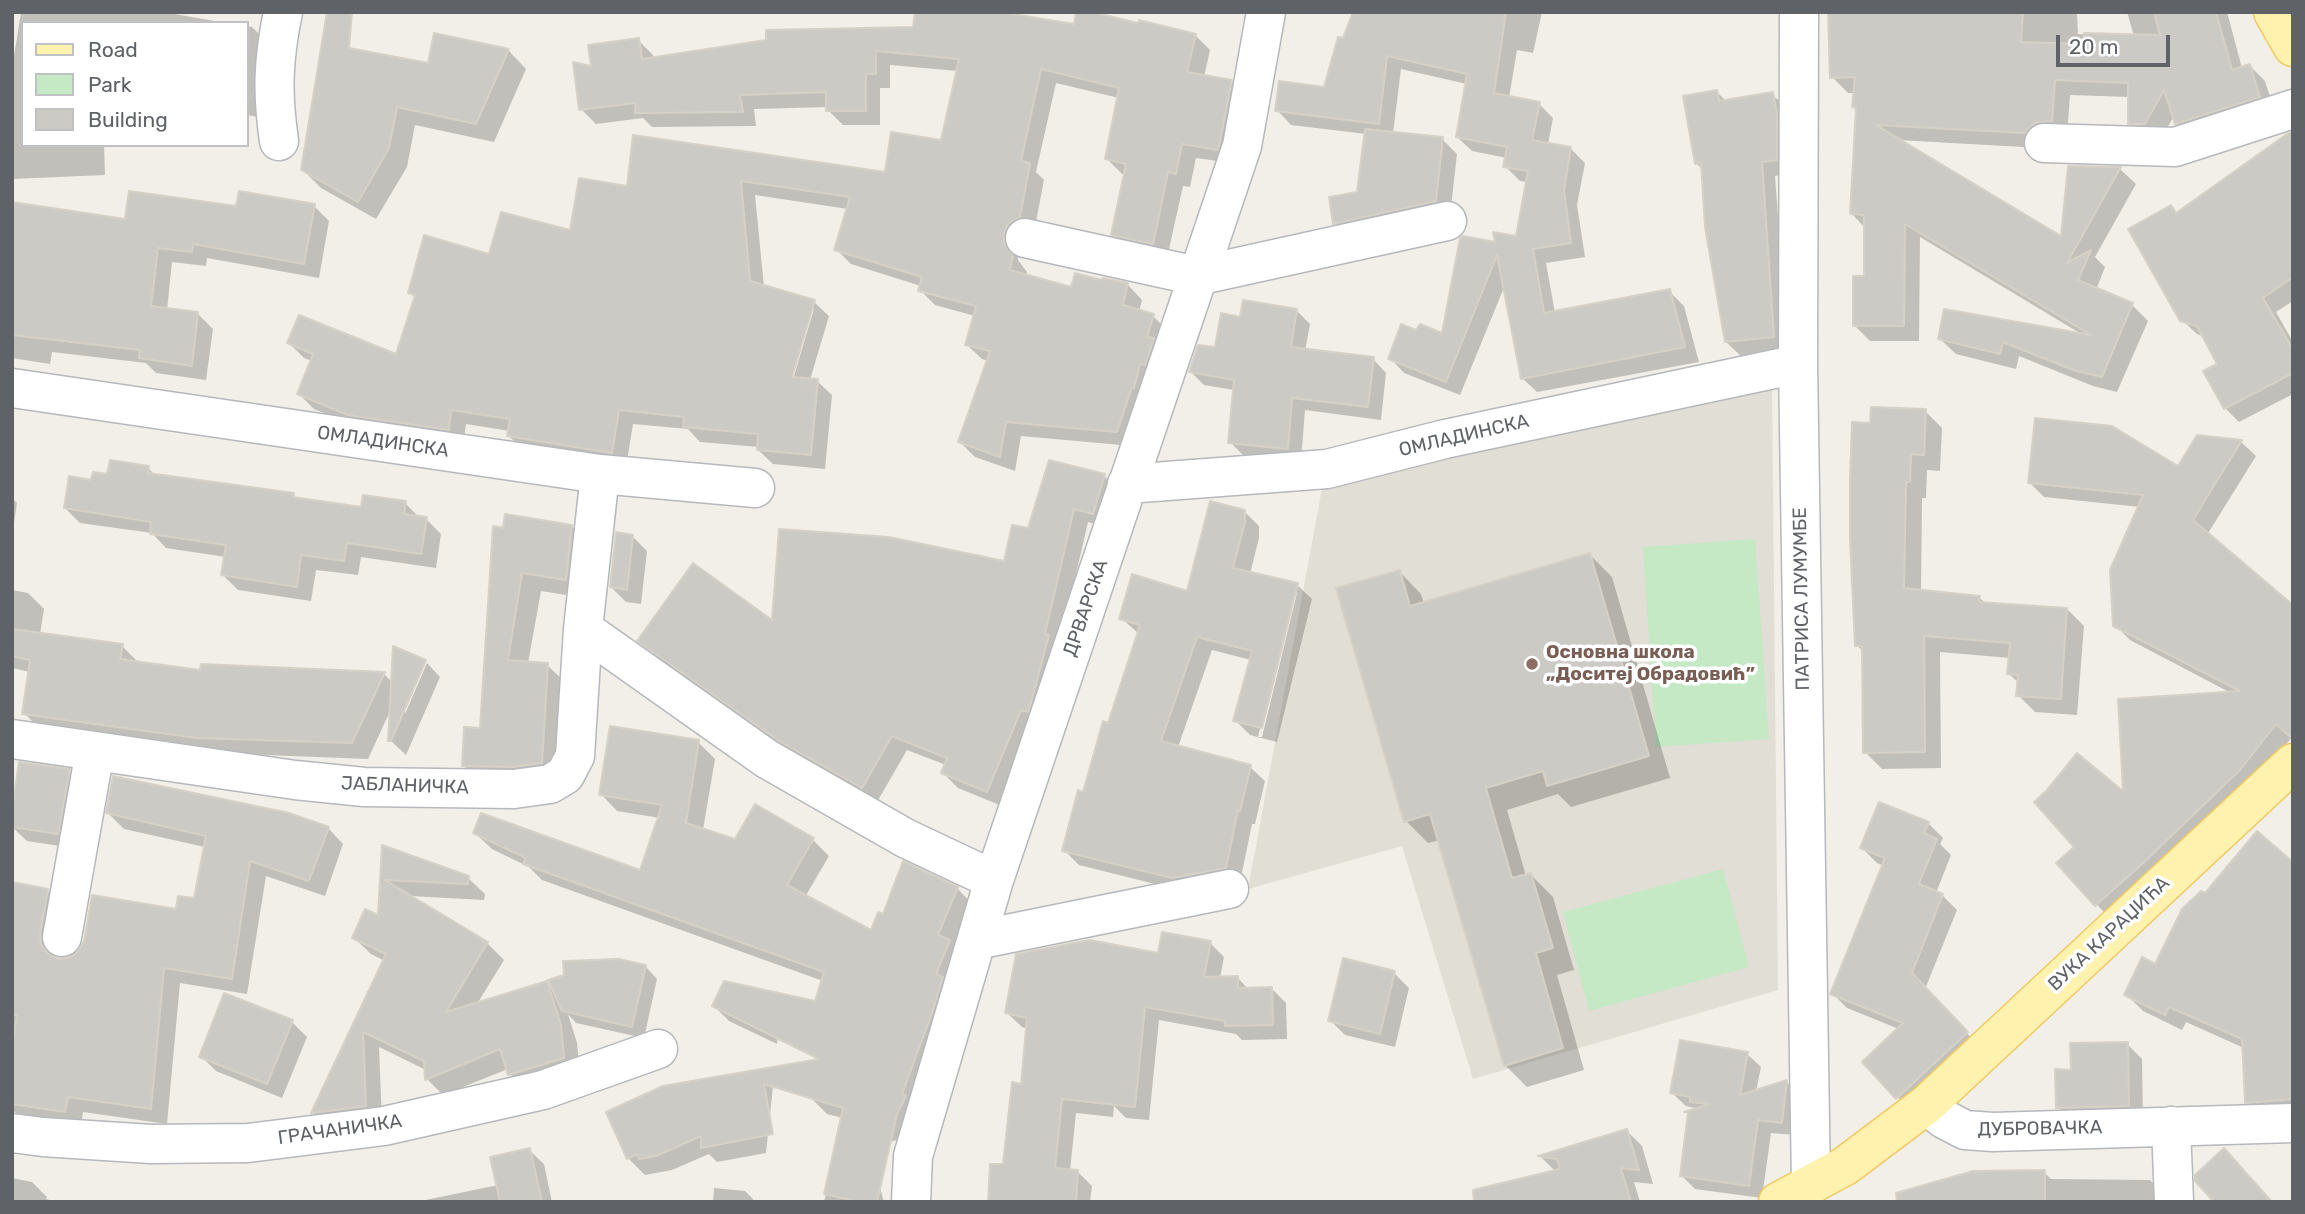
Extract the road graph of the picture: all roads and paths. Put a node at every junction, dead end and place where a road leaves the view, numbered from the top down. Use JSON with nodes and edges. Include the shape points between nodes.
{"nodes":[{"id":1,"x":284,"y":12,"type":"edge"},
{"id":2,"x":1266,"y":12,"type":"edge"},
{"id":3,"x":1799,"y":12,"type":"edge"},
{"id":4,"x":2273,"y":12,"type":"edge"},
{"id":5,"x":2293,"y":47,"type":"edge"},
{"id":6,"x":2293,"y":109,"type":"edge"},
{"id":7,"x":279,"y":141,"type":"dead end"},
{"id":8,"x":2044,"y":142,"type":"dead end"},
{"id":9,"x":1447,"y":221,"type":"dead end"},
{"id":10,"x":1025,"y":238,"type":"dead end"},
{"id":11,"x":1197,"y":276,"type":"junction"},
{"id":12,"x":1798,"y":364,"type":"junction"},
{"id":13,"x":12,"y":388,"type":"edge"},
{"id":14,"x":600,"y":474,"type":"junction"},
{"id":15,"x":1127,"y":484,"type":"junction"},
{"id":16,"x":755,"y":488,"type":"dead end"},
{"id":17,"x":583,"y":628,"type":"junction"},
{"id":18,"x":12,"y":739,"type":"edge"},
{"id":19,"x":96,"y":751,"type":"junction"},
{"id":20,"x":2293,"y":763,"type":"edge"},
{"id":21,"x":994,"y":880,"type":"junction"},
{"id":22,"x":1229,"y":889,"type":"dead end"},
{"id":23,"x":62,"y":937,"type":"dead end"},
{"id":24,"x":977,"y":940,"type":"junction"},
{"id":25,"x":657,"y":1049,"type":"dead end"},
{"id":26,"x":1926,"y":1105,"type":"junction"},
{"id":27,"x":2293,"y":1123,"type":"edge"},
{"id":28,"x":2171,"y":1126,"type":"junction"},
{"id":29,"x":12,"y":1133,"type":"edge"},
{"id":30,"x":1811,"y":1185,"type":"junction"},
{"id":31,"x":911,"y":1202,"type":"edge"},
{"id":32,"x":1778,"y":1202,"type":"edge"},
{"id":33,"x":2174,"y":1202,"type":"edge"}],
"edges":[{"from":1,"to":7,"type":"street","via":[[274,62]]},
{"from":2,"to":11,"type":"street","name":"ДРВАРСКА","via":[[1242,146]]},
{"from":3,"to":12,"type":"street","name":"ПАТРИСА ЛУМУМБЕ"},
{"from":4,"to":5,"type":"main road"},
{"from":6,"to":8,"type":"street","via":[[2175,147]]},
{"from":9,"to":11,"type":"street"},
{"from":10,"to":11,"type":"street"},
{"from":11,"to":15,"type":"street","name":"ДРВАРСКА"},
{"from":12,"to":15,"type":"street","name":"ОМЛАДИНСКА","via":[[1445,439],[1327,469]]},
{"from":12,"to":30,"type":"street","name":"ПАТРИСА ЛУМУМБЕ"},
{"from":13,"to":14,"type":"street","name":"ОМЛАДИНСКА"},
{"from":14,"to":16,"type":"street","name":"ОМЛАДИНСКА"},
{"from":14,"to":17,"type":"street","name":"ЈАБЛАНИЧКА"},
{"from":15,"to":21,"type":"street","name":"ДРВАРСКА"},
{"from":17,"to":19,"type":"street","name":"ЈАБЛАНИЧКА","via":[[575,756],[565,775],[550,784],[514,789],[364,786]]},
{"from":17,"to":21,"type":"street","via":[[766,758],[905,838]]},
{"from":18,"to":19,"type":"street","name":"ЈАБЛАНИЧКА"},
{"from":19,"to":23,"type":"street"},
{"from":20,"to":26,"type":"main road","name":"ВУКА КАРАЏИЋА"},
{"from":21,"to":24,"type":"street","name":"ДРВАРСКА"},
{"from":22,"to":24,"type":"street"},
{"from":24,"to":31,"type":"street","name":"ДРВАРСКА","via":[[914,1156]]},
{"from":25,"to":29,"type":"street","name":"ГРАЧАНИЧКА","via":[[543,1090],[384,1126],[248,1143],[150,1144]]},
{"from":26,"to":28,"type":"street","name":"ДУБРОВАЧКА","via":[[1965,1130]]},
{"from":26,"to":30,"type":"main road","via":[[1845,1166]]},
{"from":27,"to":28,"type":"street","name":"ДУБРОВАЧКА"},
{"from":28,"to":33,"type":"street"},
{"from":30,"to":32,"type":"main road"}]}
